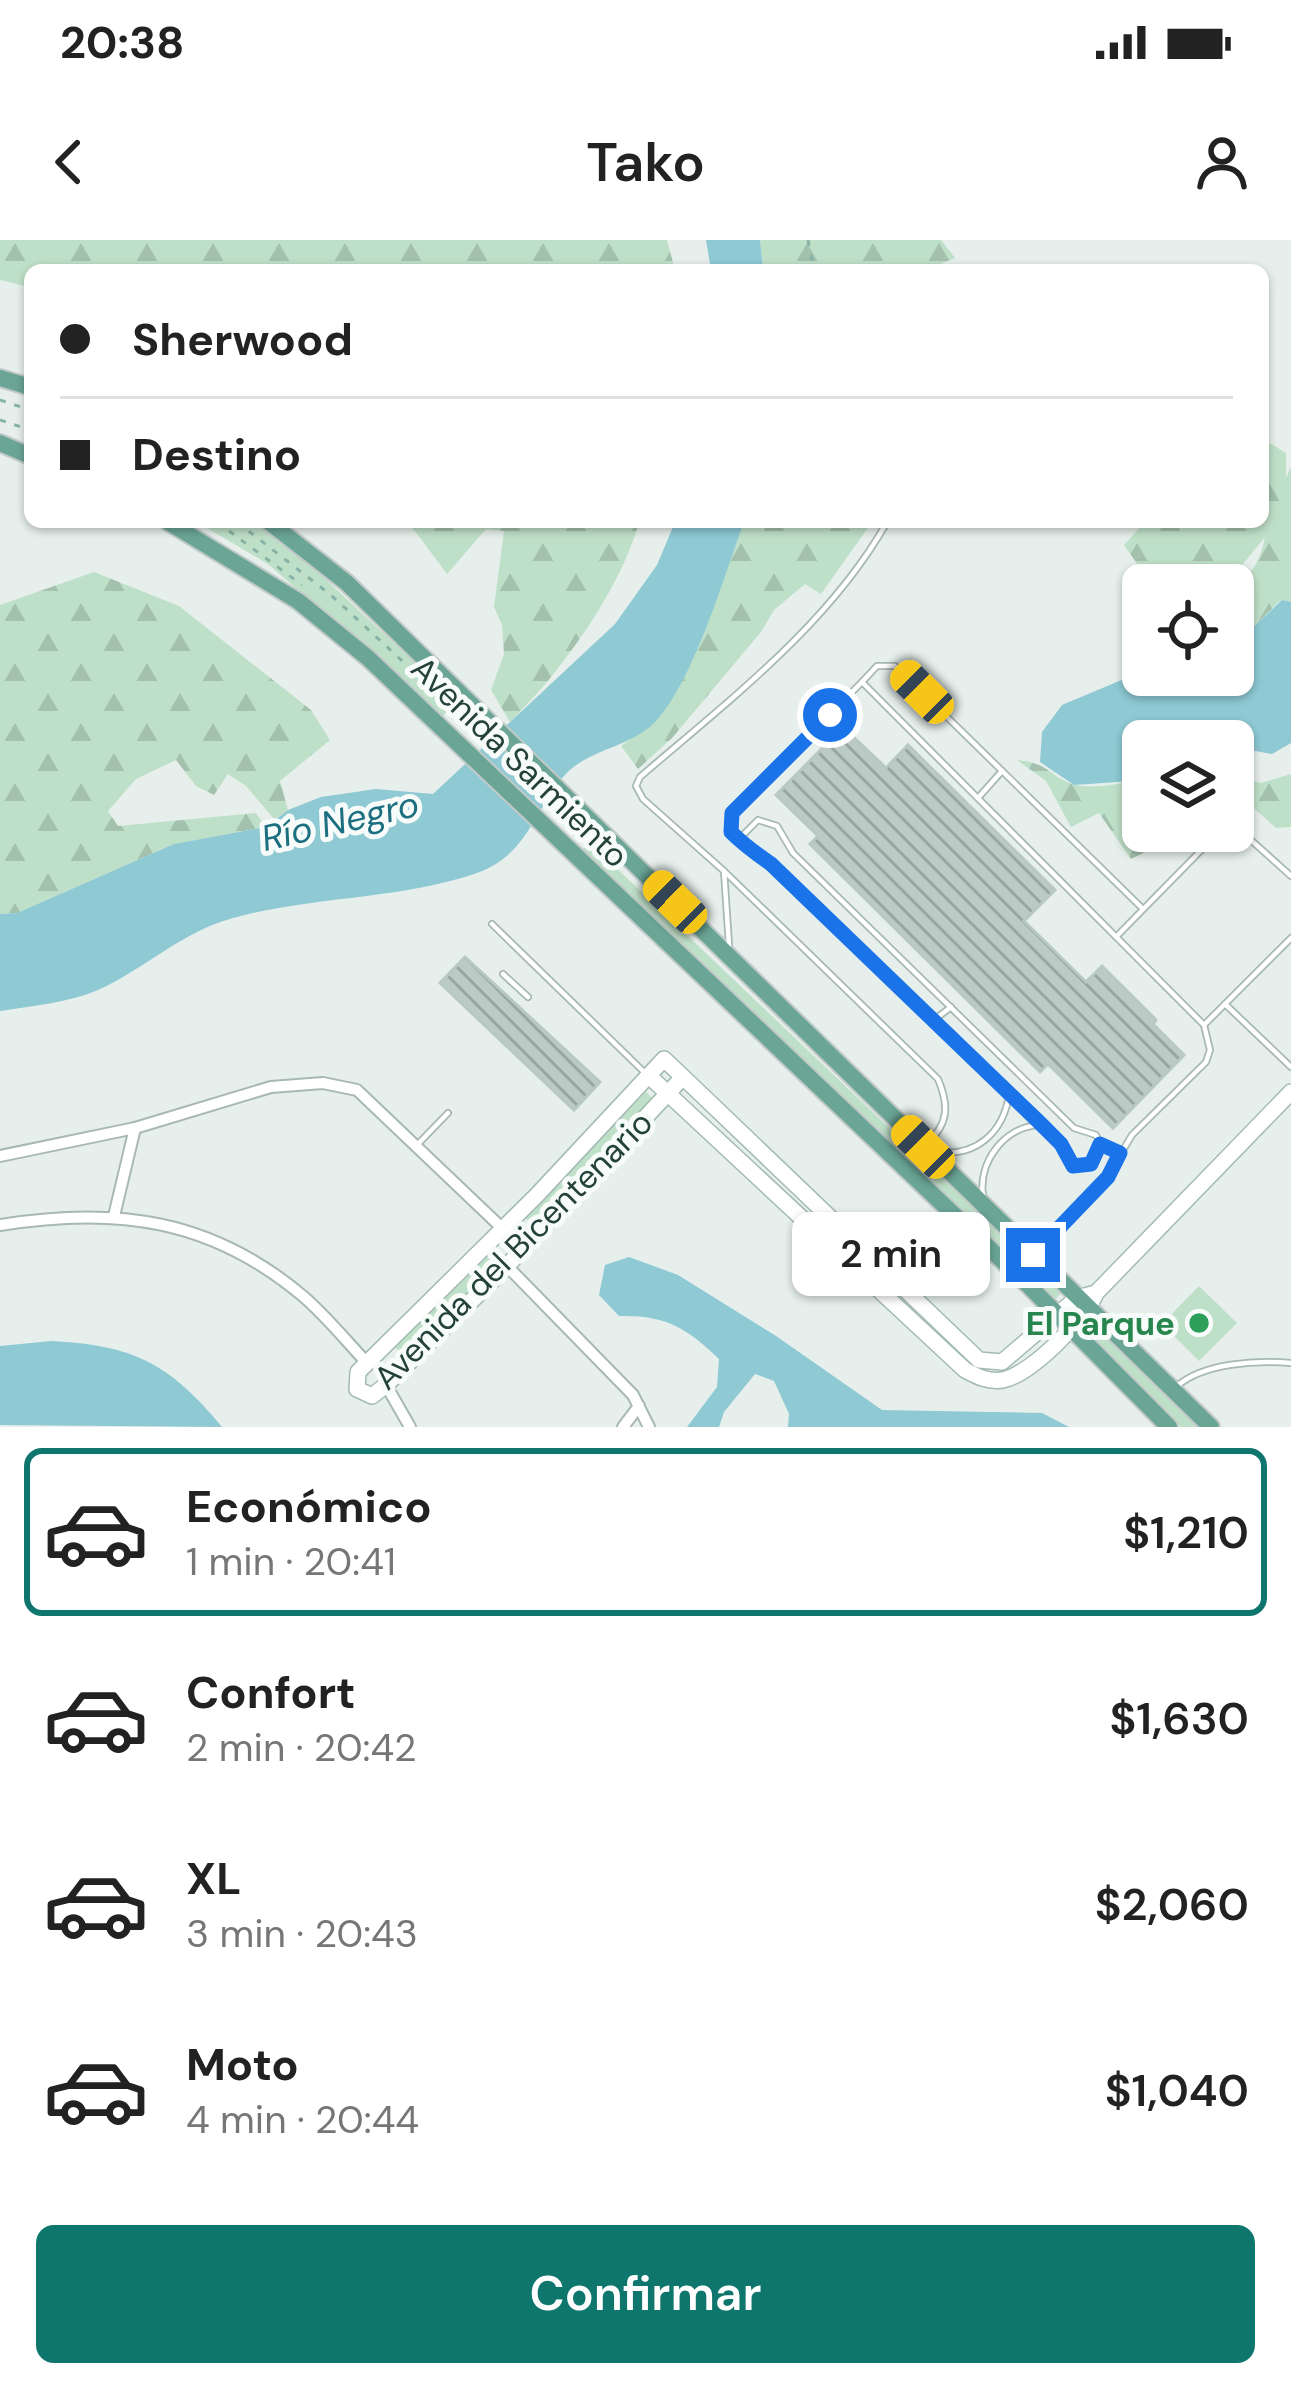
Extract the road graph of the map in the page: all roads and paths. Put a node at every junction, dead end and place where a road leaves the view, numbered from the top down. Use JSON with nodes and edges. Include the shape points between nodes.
{"nodes":[{"id":1,"x":178,"y":528,"type":"edge"},
{"id":2,"x":245,"y":528,"type":"edge"},
{"id":3,"x":277,"y":528,"type":"edge"},
{"id":4,"x":884,"y":528,"type":"edge"},
{"id":5,"x":862,"y":682,"type":"junction"},
{"id":6,"x":458,"y":702,"type":"junction"},
{"id":7,"x":1003,"y":771,"type":"junction"},
{"id":8,"x":978,"y":798,"type":"junction"},
{"id":9,"x":741,"y":837,"type":"junction"},
{"id":10,"x":1254,"y":843,"type":"edge"},
{"id":11,"x":1199,"y":852,"type":"edge"},
{"id":12,"x":724,"y":872,"type":"junction"},
{"id":13,"x":1291,"y":876,"type":"edge"},
{"id":14,"x":1143,"y":909,"type":"junction"},
{"id":15,"x":492,"y":924,"type":"dead end"},
{"id":16,"x":1116,"y":937,"type":"junction"},
{"id":17,"x":1291,"y":938,"type":"edge"},
{"id":18,"x":730,"y":956,"type":"junction"},
{"id":19,"x":503,"y":974,"type":"dead end"},
{"id":20,"x":528,"y":997,"type":"dead end"},
{"id":21,"x":1225,"y":1004,"type":"junction"},
{"id":22,"x":951,"y":1007,"type":"junction"},
{"id":23,"x":934,"y":1020,"type":"junction"},
{"id":24,"x":1204,"y":1024,"type":"junction"},
{"id":25,"x":1291,"y":1067,"type":"edge"},
{"id":26,"x":649,"y":1076,"type":"junction"},
{"id":27,"x":683,"y":1077,"type":"junction"},
{"id":28,"x":1291,"y":1092,"type":"edge"},
{"id":29,"x":668,"y":1093,"type":"junction"},
{"id":30,"x":1009,"y":1095,"type":"junction"},
{"id":31,"x":448,"y":1113,"type":"dead end"},
{"id":32,"x":1042,"y":1125,"type":"junction"},
{"id":33,"x":135,"y":1128,"type":"junction"},
{"id":34,"x":1100,"y":1144,"type":"junction"},
{"id":35,"x":417,"y":1145,"type":"junction"},
{"id":36,"x":925,"y":1148,"type":"junction"},
{"id":37,"x":1120,"y":1153,"type":"junction"},
{"id":38,"x":0,"y":1156,"type":"edge"},
{"id":39,"x":985,"y":1208,"type":"junction"},
{"id":40,"x":826,"y":1213,"type":"junction"},
{"id":41,"x":114,"y":1216,"type":"junction"},
{"id":42,"x":507,"y":1224,"type":"junction"},
{"id":43,"x":0,"y":1225,"type":"edge"},
{"id":44,"x":816,"y":1228,"type":"junction"},
{"id":45,"x":533,"y":1238,"type":"junction"},
{"id":46,"x":488,"y":1244,"type":"junction"},
{"id":47,"x":1033,"y":1255,"type":"junction"},
{"id":48,"x":507,"y":1266,"type":"junction"},
{"id":49,"x":1088,"y":1300,"type":"junction"},
{"id":50,"x":1064,"y":1324,"type":"junction"},
{"id":51,"x":1291,"y":1363,"type":"edge"},
{"id":52,"x":368,"y":1364,"type":"junction"},
{"id":53,"x":386,"y":1385,"type":"junction"},
{"id":54,"x":1172,"y":1390,"type":"junction"},
{"id":55,"x":639,"y":1406,"type":"junction"},
{"id":56,"x":410,"y":1427,"type":"edge"},
{"id":57,"x":623,"y":1427,"type":"edge"},
{"id":58,"x":649,"y":1427,"type":"edge"},
{"id":59,"x":1169,"y":1427,"type":"edge"},
{"id":60,"x":1211,"y":1427,"type":"edge"}],
"edges":[{"from":1,"to":50,"type":"main road","name":"Avenida Sarmiento","via":[[298,601],[368,658]]},
{"from":2,"to":6,"type":"path"},
{"from":3,"to":6,"type":"main road","name":"Avenida Sarmiento","via":[[347,583]]},
{"from":4,"to":12,"type":"lane","via":[[863,565],[759,673],[640,777],[643,799]]},
{"from":5,"to":7,"type":"lane","via":[[877,666],[895,665]]},
{"from":5,"to":8,"type":"lane"},
{"from":5,"to":9,"type":"lane","via":[[732,813],[731,832]]},
{"from":6,"to":18,"type":"main road","name":"Avenida Sarmiento"},
{"from":7,"to":8,"type":"lane"},
{"from":7,"to":14,"type":"lane"},
{"from":8,"to":16,"type":"lane"},
{"from":9,"to":22,"type":"lane","via":[[758,820],[777,826],[793,853]]},
{"from":9,"to":23,"type":"lane"},
{"from":10,"to":13,"type":"lane"},
{"from":11,"to":14,"type":"lane"},
{"from":12,"to":18,"type":"lane"},
{"from":12,"to":36,"type":"lane","via":[[938,1079],[946,1117]]},
{"from":14,"to":16,"type":"lane"},
{"from":15,"to":26,"type":"lane"},
{"from":16,"to":24,"type":"lane"},
{"from":17,"to":21,"type":"lane"},
{"from":18,"to":36,"type":"main road","name":"Avenida Sarmiento"},
{"from":19,"to":20,"type":"lane"},
{"from":21,"to":24,"type":"lane"},
{"from":21,"to":25,"type":"lane"},
{"from":22,"to":23,"type":"lane"},
{"from":22,"to":34,"type":"lane"},
{"from":23,"to":30,"type":"lane"},
{"from":24,"to":37,"type":"lane","via":[[1206,1062]]},
{"from":26,"to":27,"type":"street","name":"Avenida del Bicentenario","via":[[664,1058]]},
{"from":26,"to":29,"type":"street"},
{"from":26,"to":42,"type":"street","name":"Avenida del Bicentenario"},
{"from":27,"to":29,"type":"street","name":"Avenida del Bicentenario"},
{"from":27,"to":40,"type":"street"},
{"from":28,"to":49,"type":"street"},
{"from":29,"to":44,"type":"street"},
{"from":29,"to":45,"type":"street","name":"Avenida del Bicentenario"},
{"from":30,"to":32,"type":"lane"},
{"from":30,"to":36,"type":"lane","via":[[982,1144],[961,1153]]},
{"from":31,"to":35,"type":"lane"},
{"from":32,"to":34,"type":"lane","via":[[1073,1166],[1091,1164]]},
{"from":32,"to":39,"type":"lane","via":[[1017,1130],[990,1157],[981,1185]]},
{"from":33,"to":35,"type":"street","via":[[271,1087],[323,1083],[357,1090]]},
{"from":33,"to":38,"type":"street"},
{"from":33,"to":41,"type":"street"},
{"from":34,"to":37,"type":"lane"},
{"from":35,"to":42,"type":"street"},
{"from":36,"to":39,"type":"main road","name":"Avenida Sarmiento"},
{"from":37,"to":47,"type":"lane","via":[[1108,1177]]},
{"from":39,"to":47,"type":"main road","name":"Avenida Sarmiento"},
{"from":40,"to":44,"type":"street"},
{"from":40,"to":50,"type":"street","via":[[979,1360],[1002,1362]]},
{"from":41,"to":43,"type":"street"},
{"from":41,"to":52,"type":"street","via":[[219,1242],[306,1299]]},
{"from":42,"to":45,"type":"street"},
{"from":42,"to":46,"type":"street","name":"Avenida del Bicentenario"},
{"from":44,"to":50,"type":"street","via":[[984,1380],[1020,1373]]},
{"from":45,"to":48,"type":"street","name":"Avenida del Bicentenario"},
{"from":46,"to":48,"type":"street"},
{"from":46,"to":52,"type":"street","name":"Avenida del Bicentenario"},
{"from":47,"to":49,"type":"main road","name":"Avenida Sarmiento"},
{"from":48,"to":53,"type":"street","name":"Avenida del Bicentenario"},
{"from":48,"to":55,"type":"street"},
{"from":49,"to":50,"type":"street"},
{"from":49,"to":54,"type":"main road","name":"Avenida Sarmiento"},
{"from":50,"to":59,"type":"main road","name":"Avenida Sarmiento"},
{"from":51,"to":54,"type":"lane","via":[[1262,1360],[1189,1376]]},
{"from":52,"to":53,"type":"street"},
{"from":52,"to":53,"type":"street","name":"Avenida del Bicentenario","via":[[357,1389],[372,1396]]},
{"from":53,"to":56,"type":"street"},
{"from":54,"to":60,"type":"main road","name":"Avenida Sarmiento"},
{"from":55,"to":57,"type":"street"},
{"from":55,"to":58,"type":"street"}]}
